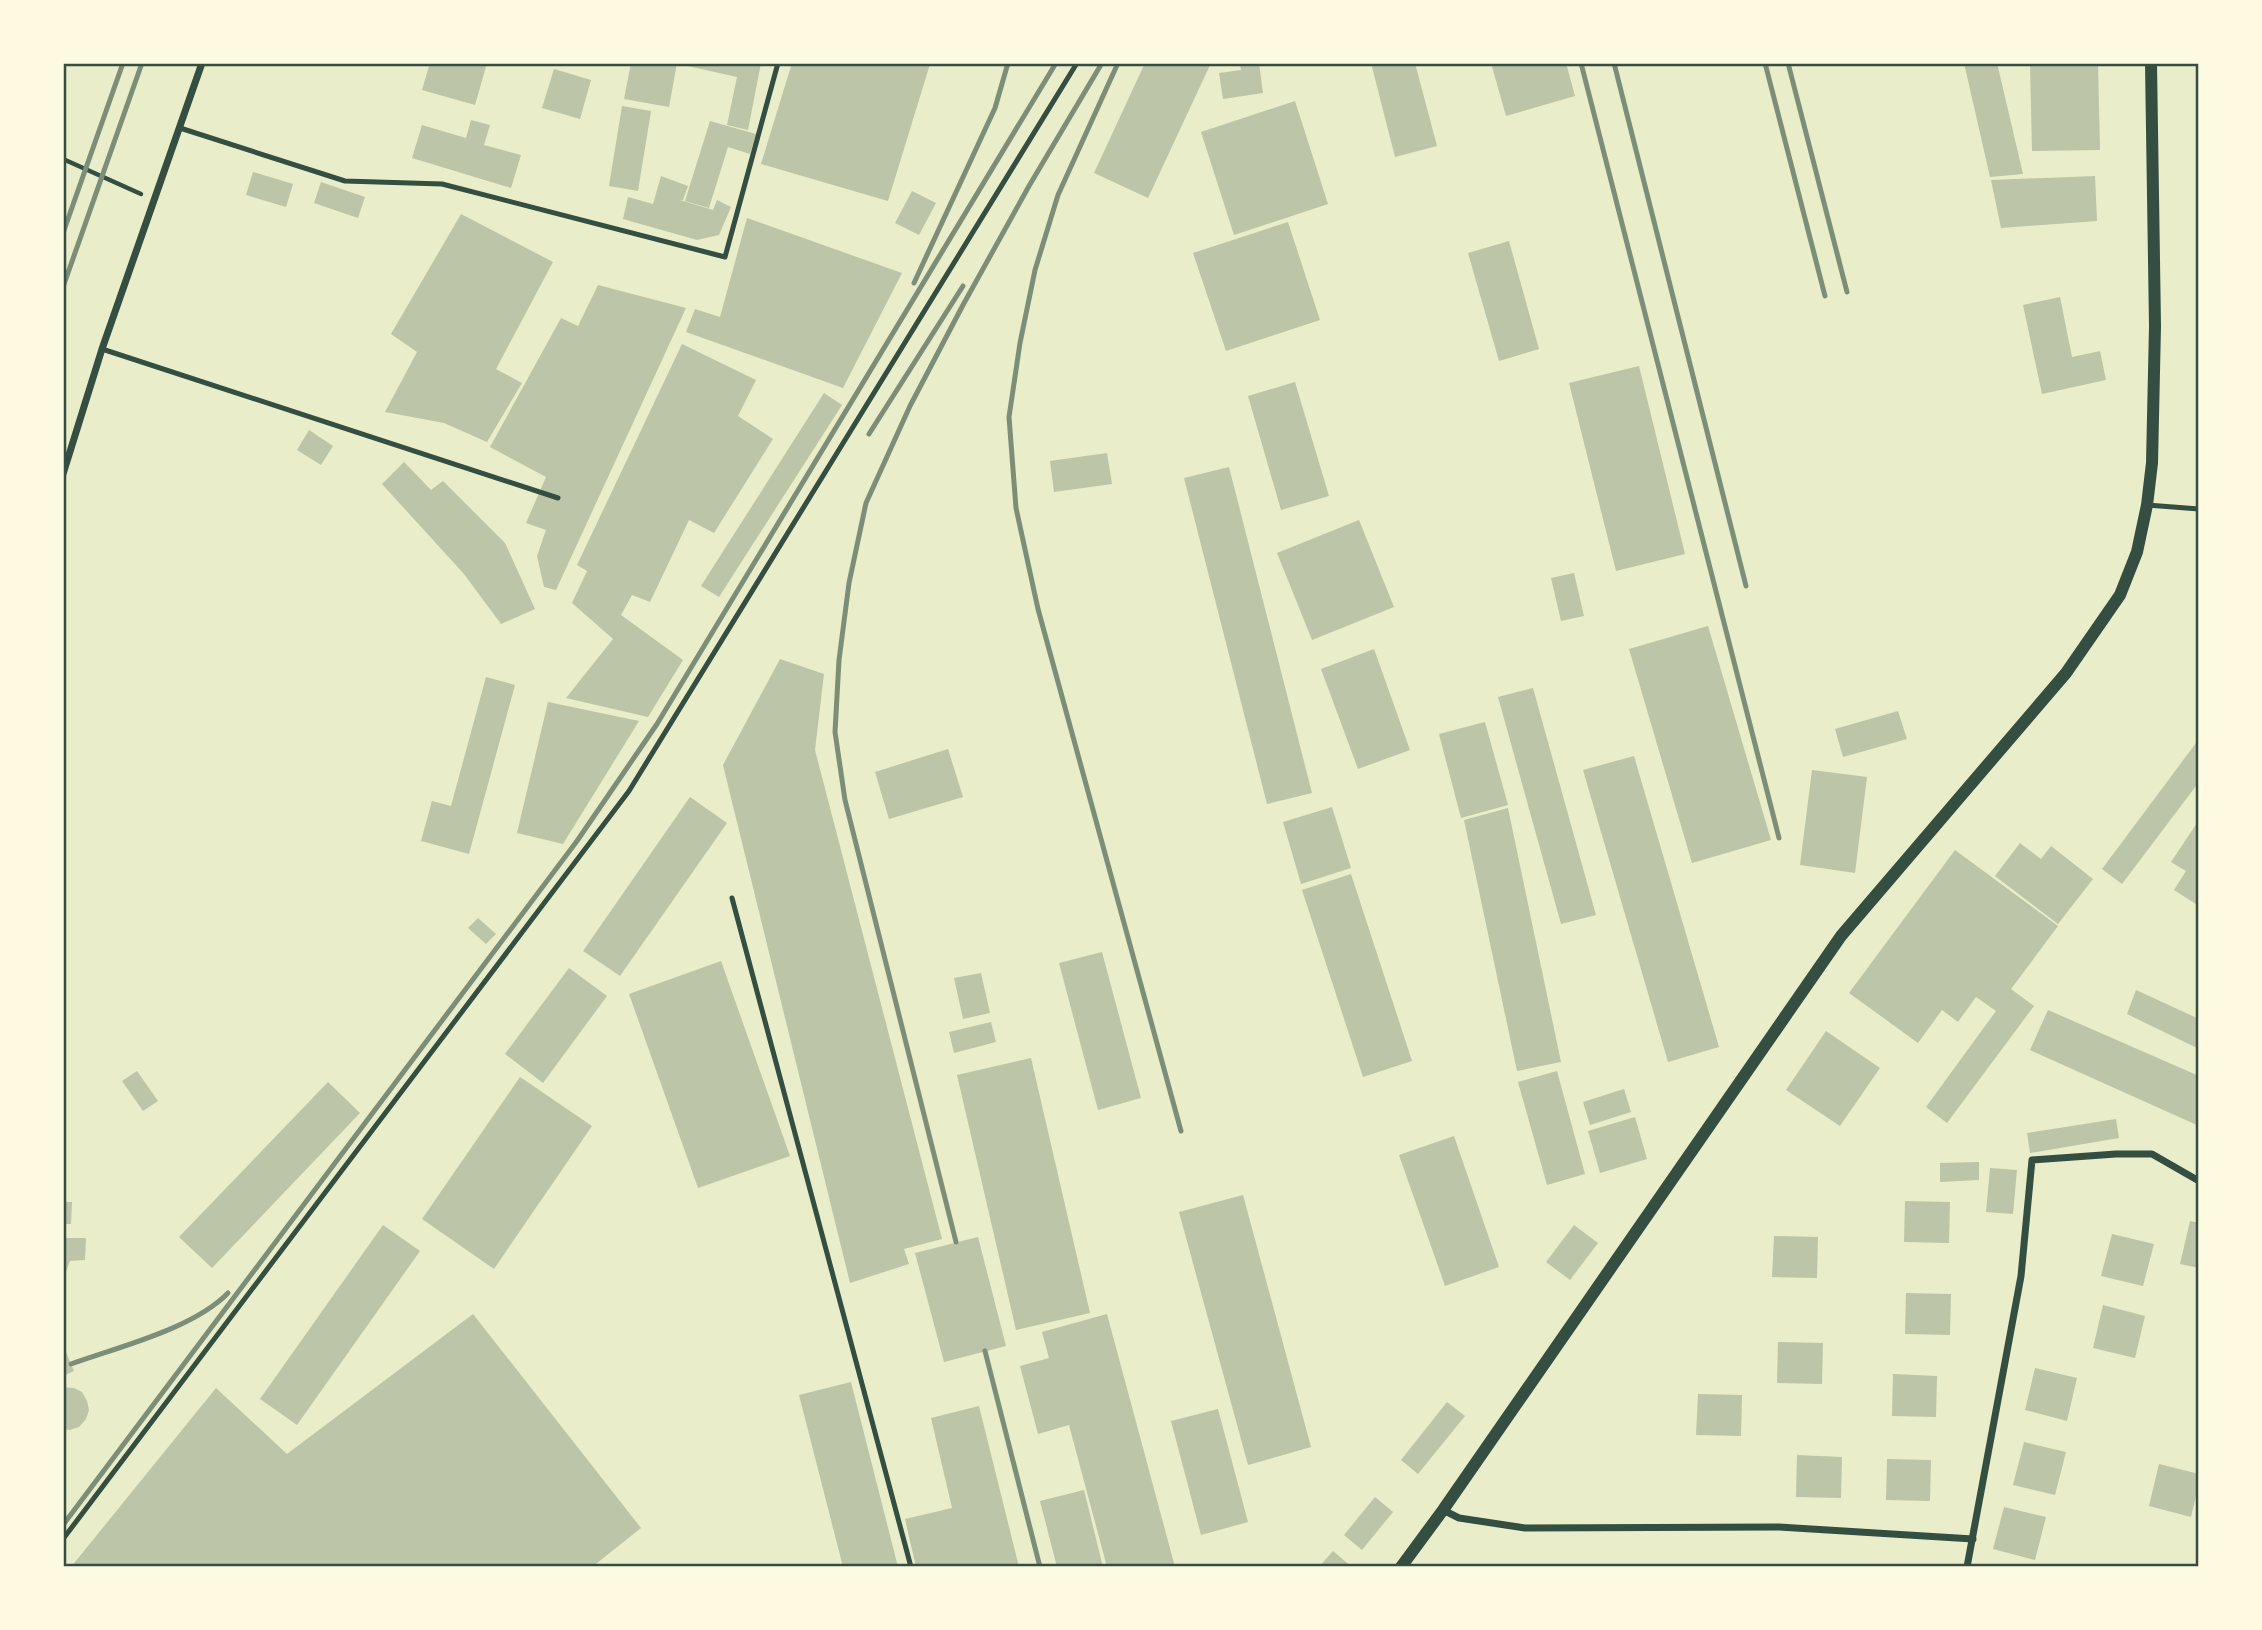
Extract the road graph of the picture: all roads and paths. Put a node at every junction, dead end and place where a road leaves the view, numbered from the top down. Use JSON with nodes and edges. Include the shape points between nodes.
{"nodes":[{"id":1,"x":202,"y":63,"type":"edge"},
{"id":2,"x":778,"y":63,"type":"edge"},
{"id":3,"x":1077,"y":63,"type":"edge"},
{"id":4,"x":2151,"y":63,"type":"edge"},
{"id":5,"x":180,"y":128,"type":"junction"},
{"id":6,"x":63,"y":159,"type":"edge"},
{"id":7,"x":154,"y":201,"type":"junction"},
{"id":8,"x":102,"y":349,"type":"junction"},
{"id":9,"x":63,"y":474,"type":"edge"},
{"id":10,"x":558,"y":498,"type":"dead end"},
{"id":11,"x":2147,"y":505,"type":"junction"},
{"id":12,"x":2199,"y":509,"type":"edge"},
{"id":13,"x":732,"y":898,"type":"dead end"},
{"id":14,"x":2199,"y":1181,"type":"edge"},
{"id":15,"x":1443,"y":1510,"type":"junction"},
{"id":16,"x":63,"y":1539,"type":"edge"},
{"id":17,"x":1973,"y":1539,"type":"junction"},
{"id":18,"x":911,"y":1567,"type":"edge"},
{"id":19,"x":1401,"y":1567,"type":"edge"},
{"id":20,"x":1967,"y":1567,"type":"edge"}],
"edges":[{"from":1,"to":5,"type":"street"},
{"from":2,"to":5,"type":"lane","via":[[726,257],[442,184],[345,181]]},
{"from":3,"to":16,"type":"lane","via":[[629,790]]},
{"from":4,"to":11,"type":"street","via":[[2155,326]]},
{"from":5,"to":7,"type":"street"},
{"from":6,"to":7,"type":"path"},
{"from":7,"to":8,"type":"street"},
{"from":8,"to":9,"type":"street"},
{"from":8,"to":10,"type":"lane"},
{"from":11,"to":12,"type":"lane"},
{"from":11,"to":15,"type":"street","via":[[2129,575],[2093,635],[2066,673],[1841,936]]},
{"from":13,"to":18,"type":"lane"},
{"from":14,"to":17,"type":"street","via":[[2152,1154],[2032,1160],[2021,1276]]},
{"from":15,"to":17,"type":"street","via":[[1459,1518],[1525,1528],[1779,1527]]},
{"from":15,"to":19,"type":"street"},
{"from":17,"to":20,"type":"street"}]}
